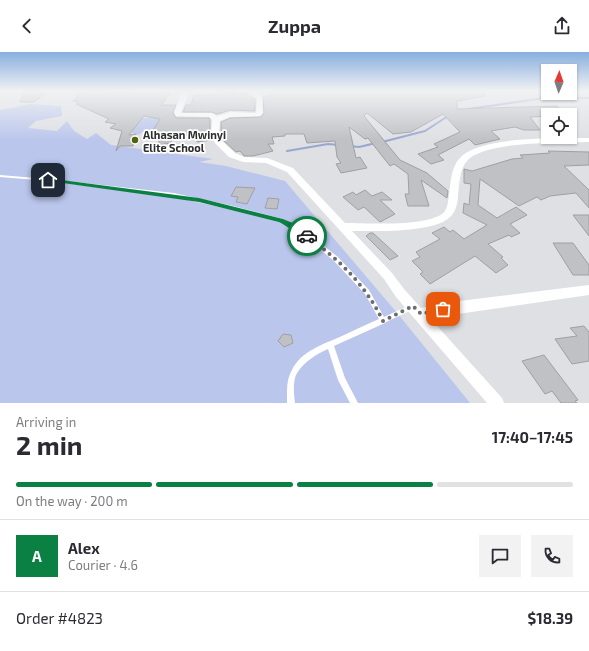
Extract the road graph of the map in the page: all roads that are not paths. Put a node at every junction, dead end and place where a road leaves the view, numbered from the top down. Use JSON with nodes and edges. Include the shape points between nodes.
{"nodes":[{"id":1,"x":179,"y":107,"type":"edge"},
{"id":2,"x":260,"y":107,"type":"edge"},
{"id":3,"x":216,"y":120,"type":"junction"},
{"id":4,"x":589,"y":140,"type":"edge"},
{"id":5,"x":0,"y":176,"type":"edge"},
{"id":6,"x":344,"y":227,"type":"junction"},
{"id":7,"x":589,"y":290,"type":"edge"},
{"id":8,"x":417,"y":310,"type":"junction"},
{"id":9,"x":383,"y":321,"type":"junction"},
{"id":10,"x":330,"y":345,"type":"junction"},
{"id":11,"x":291,"y":403,"type":"edge"},
{"id":12,"x":354,"y":403,"type":"edge"},
{"id":13,"x":497,"y":403,"type":"edge"}],
"edges":[{"from":1,"to":3,"type":"street","via":[[178,115],[212,115]]},
{"from":2,"to":3,"type":"street","via":[[258,115],[226,115]]},
{"from":3,"to":6,"type":"street","via":[[215,135],[232,155],[243,159],[267,161],[290,170]]},
{"from":4,"to":6,"type":"street","via":[[524,143],[478,150],[460,162],[456,173],[452,208],[447,215],[419,224]]},
{"from":5,"to":9,"type":"lane","via":[[174,195],[281,220],[304,233],[336,258],[367,292]]},
{"from":6,"to":8,"type":"street"},
{"from":7,"to":8,"type":"street","via":[[443,309]]},
{"from":8,"to":9,"type":"lane"},
{"from":8,"to":13,"type":"street"},
{"from":9,"to":10,"type":"lane"},
{"from":10,"to":11,"type":"lane","via":[[303,361],[292,375]]},
{"from":10,"to":12,"type":"lane","via":[[342,380]]}]}
